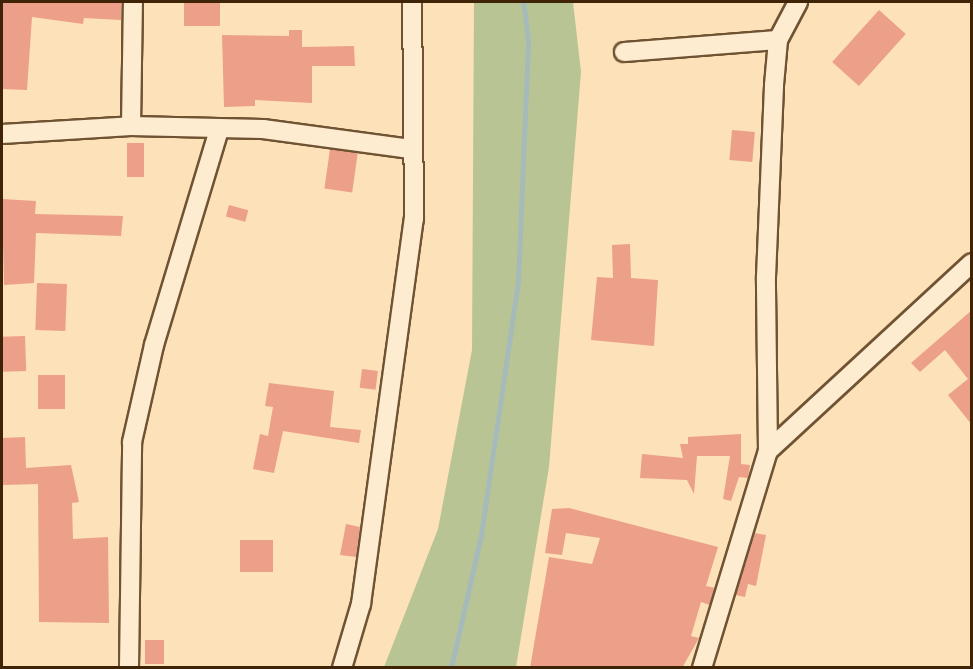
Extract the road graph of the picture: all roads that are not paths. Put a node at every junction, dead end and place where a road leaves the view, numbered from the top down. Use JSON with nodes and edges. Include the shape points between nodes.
{"nodes":[{"id":1,"x":133,"y":2,"type":"edge"},
{"id":2,"x":412,"y":2,"type":"edge"},
{"id":3,"x":798,"y":2,"type":"edge"},
{"id":4,"x":778,"y":40,"type":"junction"},
{"id":5,"x":624,"y":52,"type":"dead end"},
{"id":6,"x":131,"y":126,"type":"junction"},
{"id":7,"x":219,"y":130,"type":"junction"},
{"id":8,"x":2,"y":134,"type":"edge"},
{"id":9,"x":411,"y":149,"type":"junction"},
{"id":10,"x":972,"y":263,"type":"edge"},
{"id":11,"x":768,"y":451,"type":"junction"},
{"id":12,"x":129,"y":668,"type":"edge"},
{"id":13,"x":342,"y":668,"type":"edge"},
{"id":14,"x":702,"y":668,"type":"edge"}],
"edges":[{"from":1,"to":6,"type":"street"},
{"from":2,"to":9,"type":"street"},
{"from":3,"to":4,"type":"street"},
{"from":4,"to":5,"type":"street"},
{"from":4,"to":11,"type":"street","via":[[766,277]]},
{"from":6,"to":7,"type":"street"},
{"from":6,"to":8,"type":"street"},
{"from":7,"to":9,"type":"street","via":[[299,131]]},
{"from":7,"to":12,"type":"street","via":[[154,345],[132,442]]},
{"from":9,"to":13,"type":"street","via":[[414,219],[388,417],[361,604]]},
{"from":10,"to":11,"type":"street"},
{"from":11,"to":14,"type":"street"}]}
